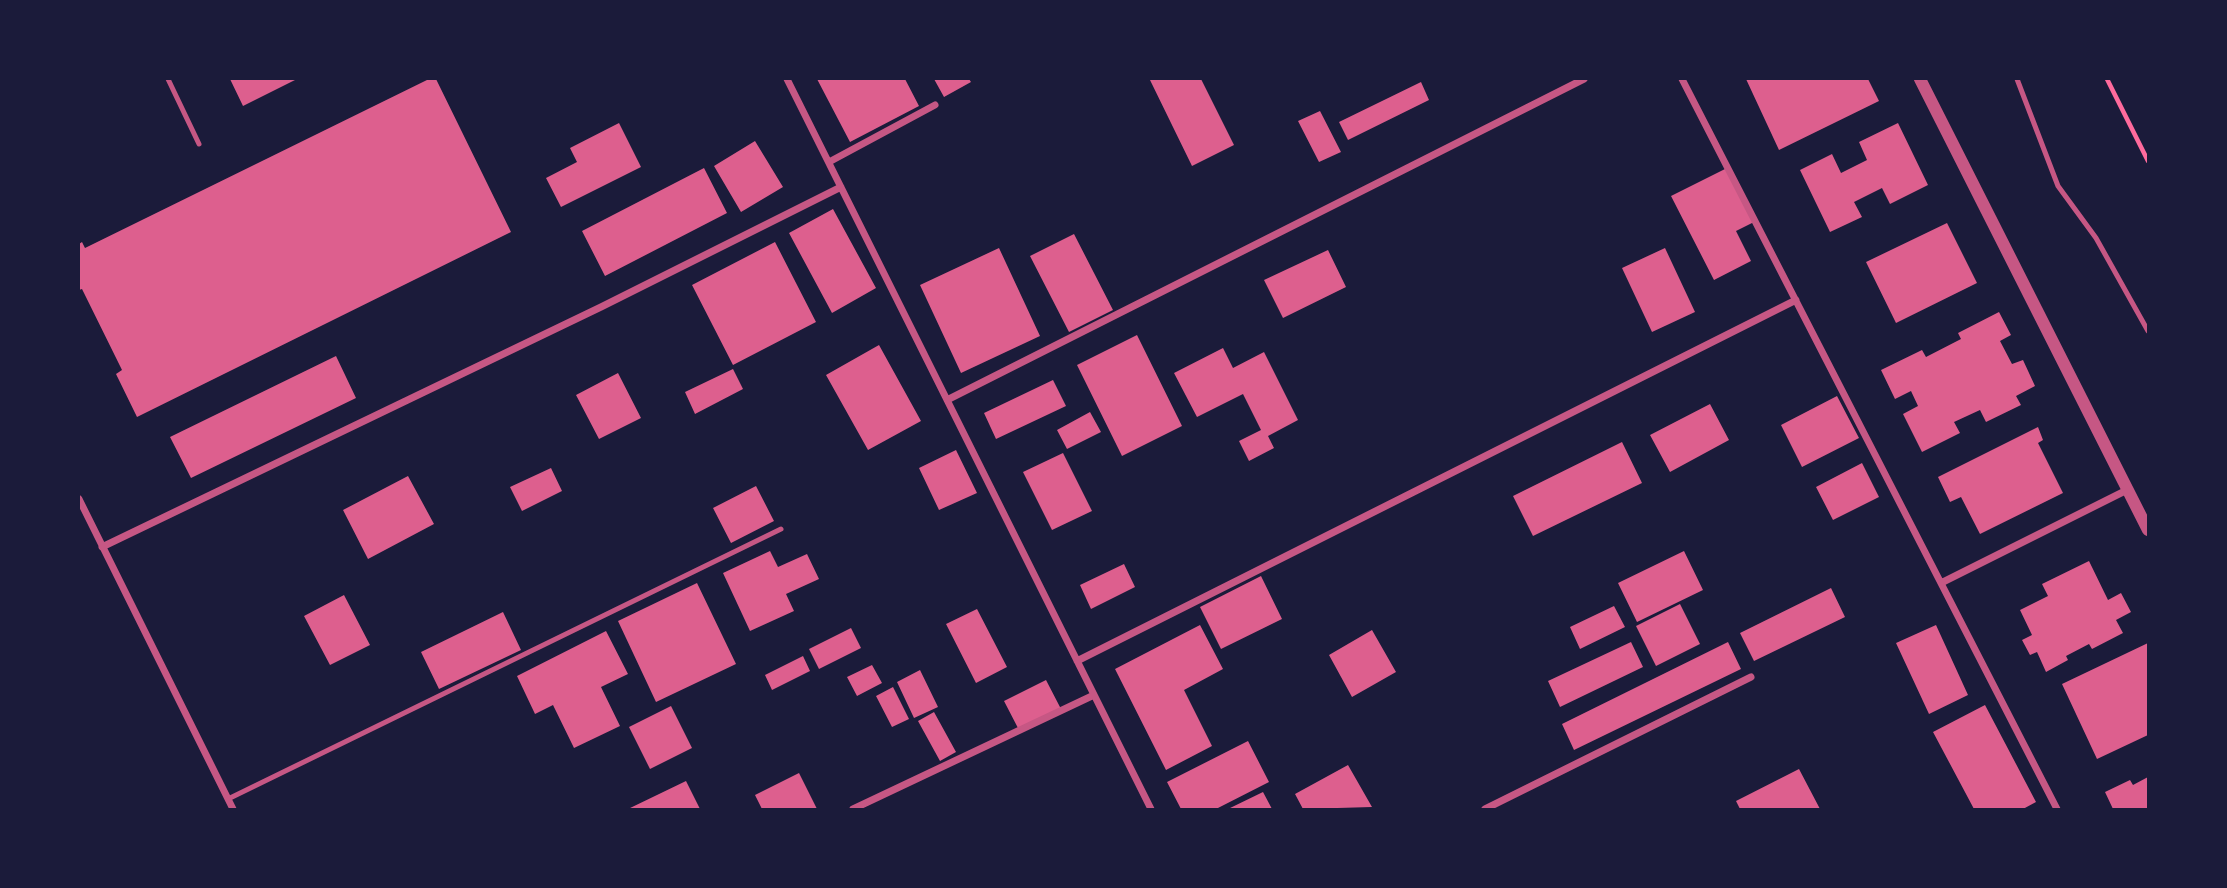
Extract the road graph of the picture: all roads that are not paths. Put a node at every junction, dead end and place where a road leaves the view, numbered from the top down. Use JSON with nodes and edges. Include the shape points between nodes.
{"nodes":[{"id":1,"x":167,"y":79,"type":"edge"},
{"id":2,"x":787,"y":79,"type":"edge"},
{"id":3,"x":1584,"y":79,"type":"edge"},
{"id":4,"x":1682,"y":79,"type":"edge"},
{"id":5,"x":1920,"y":79,"type":"edge"},
{"id":6,"x":2017,"y":79,"type":"edge"},
{"id":7,"x":935,"y":105,"type":"dead end"},
{"id":8,"x":199,"y":145,"type":"dead end"},
{"id":9,"x":828,"y":162,"type":"junction"},
{"id":10,"x":841,"y":187,"type":"junction"},
{"id":11,"x":1796,"y":300,"type":"junction"},
{"id":12,"x":2148,"y":331,"type":"edge"},
{"id":13,"x":947,"y":400,"type":"junction"},
{"id":14,"x":2127,"y":490,"type":"junction"},
{"id":15,"x":79,"y":499,"type":"edge"},
{"id":16,"x":781,"y":529,"type":"dead end"},
{"id":17,"x":2148,"y":530,"type":"edge"},
{"id":18,"x":102,"y":547,"type":"junction"},
{"id":19,"x":1941,"y":583,"type":"junction"},
{"id":20,"x":1077,"y":661,"type":"junction"},
{"id":21,"x":1751,"y":677,"type":"dead end"},
{"id":22,"x":1094,"y":695,"type":"junction"},
{"id":23,"x":228,"y":799,"type":"junction"},
{"id":24,"x":233,"y":809,"type":"edge"},
{"id":25,"x":853,"y":809,"type":"edge"},
{"id":26,"x":1151,"y":809,"type":"edge"},
{"id":27,"x":1485,"y":809,"type":"edge"},
{"id":28,"x":2057,"y":809,"type":"edge"}],
"edges":[{"from":1,"to":8,"type":"lane"},
{"from":2,"to":9,"type":"street"},
{"from":3,"to":13,"type":"street"},
{"from":4,"to":11,"type":"street"},
{"from":5,"to":14,"type":"street"},
{"from":6,"to":12,"type":"lane","via":[[2058,186],[2096,237]]},
{"from":7,"to":9,"type":"street"},
{"from":9,"to":10,"type":"street"},
{"from":10,"to":13,"type":"street"},
{"from":10,"to":18,"type":"street"},
{"from":11,"to":19,"type":"street"},
{"from":11,"to":20,"type":"street"},
{"from":13,"to":20,"type":"street"},
{"from":14,"to":17,"type":"street"},
{"from":14,"to":19,"type":"street"},
{"from":15,"to":18,"type":"street"},
{"from":16,"to":23,"type":"lane"},
{"from":18,"to":23,"type":"street"},
{"from":19,"to":28,"type":"street"},
{"from":20,"to":22,"type":"street"},
{"from":21,"to":27,"type":"street"},
{"from":22,"to":25,"type":"street"},
{"from":22,"to":26,"type":"street"},
{"from":23,"to":24,"type":"street"}]}
